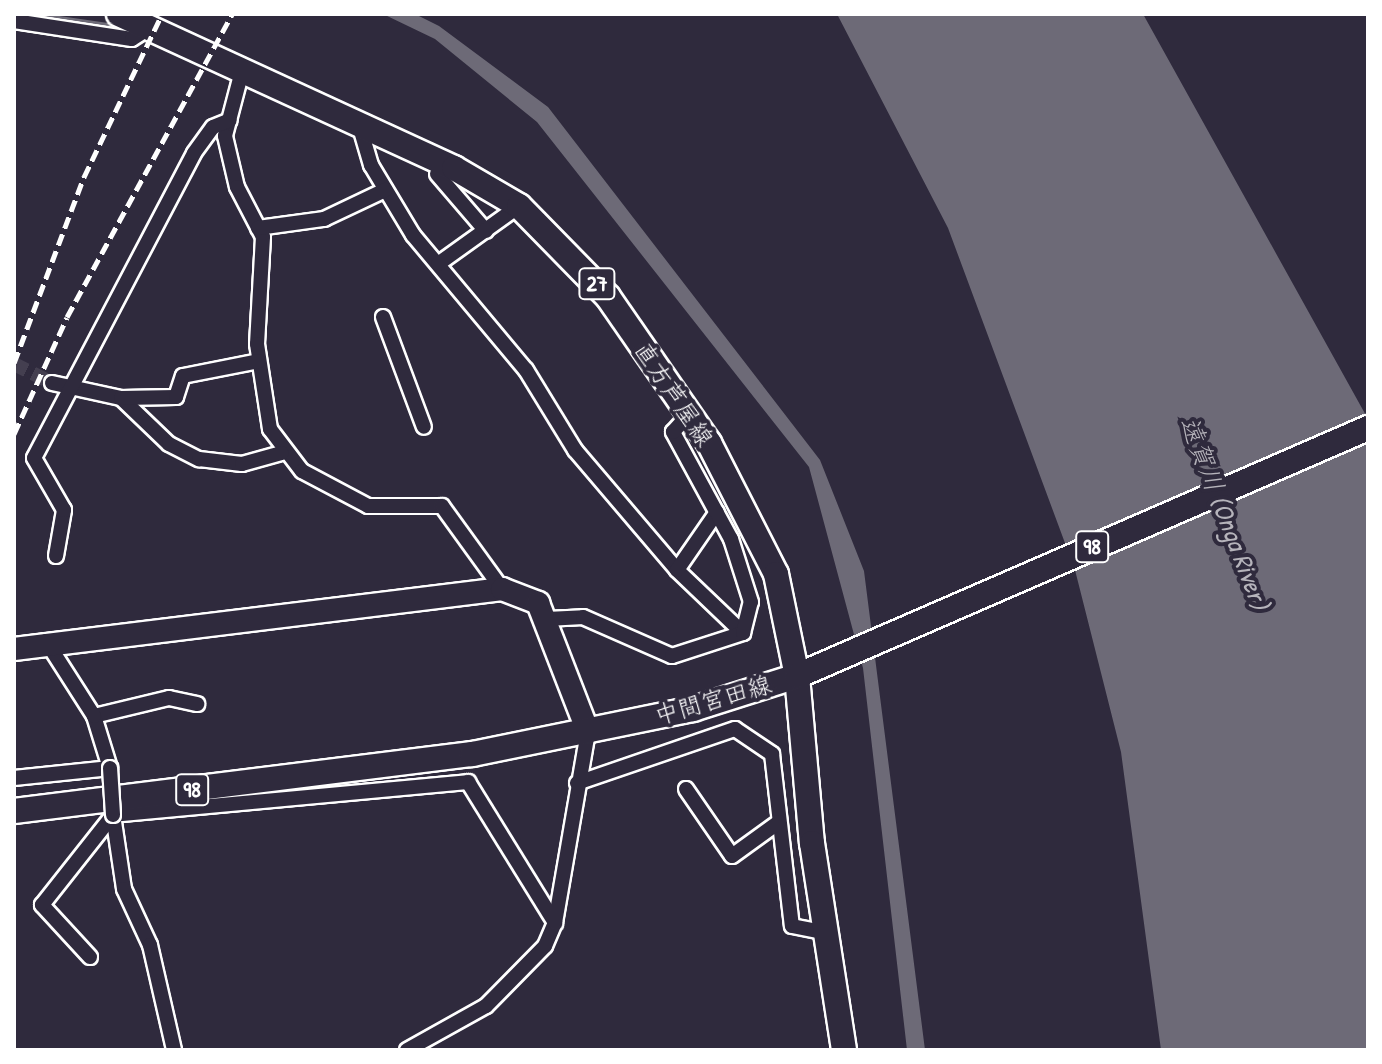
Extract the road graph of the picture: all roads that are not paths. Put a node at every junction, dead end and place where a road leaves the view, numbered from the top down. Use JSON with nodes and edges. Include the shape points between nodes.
{"nodes":[{"id":1,"x":119,"y":14,"type":"edge"},
{"id":2,"x":14,"y":21,"type":"edge"},
{"id":3,"x":149,"y":28,"type":"junction"},
{"id":4,"x":242,"y":71,"type":"junction"},
{"id":5,"x":358,"y":119,"type":"junction"},
{"id":6,"x":230,"y":120,"type":"junction"},
{"id":7,"x":437,"y":174,"type":"dead end"},
{"id":8,"x":385,"y":190,"type":"junction"},
{"id":9,"x":519,"y":206,"type":"junction"},
{"id":10,"x":258,"y":228,"type":"junction"},
{"id":11,"x":486,"y":231,"type":"junction"},
{"id":12,"x":438,"y":264,"type":"junction"},
{"id":13,"x":383,"y":317,"type":"dead end"},
{"id":14,"x":259,"y":361,"type":"junction"},
{"id":15,"x":52,"y":383,"type":"tunnel mouth"},
{"id":16,"x":68,"y":388,"type":"junction"},
{"id":17,"x":121,"y":398,"type":"junction"},
{"id":18,"x":689,"y":414,"type":"junction"},
{"id":19,"x":424,"y":427,"type":"dead end"},
{"id":20,"x":1368,"y":428,"type":"edge"},
{"id":21,"x":282,"y":453,"type":"junction"},
{"id":22,"x":717,"y":512,"type":"junction"},
{"id":23,"x":56,"y":556,"type":"dead end"},
{"id":24,"x":677,"y":570,"type":"junction"},
{"id":25,"x":502,"y":589,"type":"junction"},
{"id":26,"x":547,"y":619,"type":"junction"},
{"id":27,"x":743,"y":633,"type":"junction"},
{"id":28,"x":46,"y":641,"type":"junction"},
{"id":29,"x":14,"y":649,"type":"edge"},
{"id":30,"x":807,"y":671,"type":"junction"},
{"id":31,"x":197,"y":704,"type":"dead end"},
{"id":32,"x":94,"y":716,"type":"junction"},
{"id":33,"x":588,"y":732,"type":"junction"},
{"id":34,"x":110,"y":768,"type":"junction"},
{"id":35,"x":14,"y":778,"type":"edge"},
{"id":36,"x":577,"y":783,"type":"junction"},
{"id":37,"x":686,"y":789,"type":"dead end"},
{"id":38,"x":14,"y":811,"type":"edge"},
{"id":39,"x":113,"y":815,"type":"junction"},
{"id":40,"x":779,"y":822,"type":"junction"},
{"id":41,"x":555,"y":923,"type":"junction"},
{"id":42,"x":824,"y":932,"type":"junction"},
{"id":43,"x":90,"y":957,"type":"dead end"},
{"id":44,"x":415,"y":1049,"type":"edge"},
{"id":45,"x":174,"y":1050,"type":"edge"},
{"id":46,"x":844,"y":1050,"type":"edge"}],
"edges":[{"from":1,"to":3,"type":"main road","name":"直方芦屋線","number":"27"},
{"from":2,"to":3,"type":"street","via":[[132,39]]},
{"from":3,"to":4,"type":"main road","name":"直方芦屋線","number":"27"},
{"from":4,"to":5,"type":"main road","name":"直方芦屋線","number":"27"},
{"from":4,"to":6,"type":"street"},
{"from":5,"to":8,"type":"street"},
{"from":5,"to":9,"type":"main road","name":"直方芦屋線","number":"27"},
{"from":6,"to":10,"type":"street","via":[[228,160]]},
{"from":6,"to":16,"type":"street","via":[[213,127],[194,153]]},
{"from":7,"to":11,"type":"street"},
{"from":8,"to":10,"type":"street","via":[[324,219]]},
{"from":8,"to":12,"type":"street"},
{"from":9,"to":11,"type":"street"},
{"from":9,"to":18,"type":"main road","name":"直方芦屋線","number":"27","via":[[608,297]]},
{"from":10,"to":14,"type":"street"},
{"from":11,"to":12,"type":"street"},
{"from":12,"to":24,"type":"street","via":[[526,370],[575,450]]},
{"from":13,"to":19,"type":"street"},
{"from":14,"to":17,"type":"street","via":[[183,376],[176,397]]},
{"from":14,"to":21,"type":"street","via":[[261,401]]},
{"from":15,"to":16,"type":"street"},
{"from":16,"to":17,"type":"street"},
{"from":16,"to":23,"type":"street","via":[[34,458],[64,510]]},
{"from":17,"to":21,"type":"street","via":[[169,444],[199,459],[242,464]]},
{"from":18,"to":22,"type":"street","via":[[673,432]]},
{"from":18,"to":30,"type":"main road","name":"直方芦屋線","number":"27","via":[[760,532]]},
{"from":20,"to":30,"type":"main road","name":"中間宮田線","number":"98"},
{"from":21,"to":25,"type":"street","via":[[368,506],[442,506]]},
{"from":22,"to":24,"type":"street"},
{"from":22,"to":27,"type":"street","via":[[751,602]]},
{"from":24,"to":27,"type":"street"},
{"from":25,"to":26,"type":"street","via":[[530,598]]},
{"from":25,"to":28,"type":"street"},
{"from":26,"to":27,"type":"street","via":[[583,617],[672,656]]},
{"from":26,"to":33,"type":"street"},
{"from":28,"to":29,"type":"street"},
{"from":28,"to":32,"type":"street"},
{"from":30,"to":33,"type":"main road","name":"中間宮田線","number":"98"},
{"from":30,"to":42,"type":"main road","name":"直方芦屋線","number":"27"},
{"from":31,"to":32,"type":"street","via":[[169,698]]},
{"from":32,"to":34,"type":"street"},
{"from":33,"to":36,"type":"street"},
{"from":33,"to":38,"type":"main road","name":"中間宮田線","number":"98","via":[[384,766]]},
{"from":34,"to":35,"type":"street"},
{"from":34,"to":39,"type":"street","bridge":true},
{"from":36,"to":40,"type":"street","via":[[735,729],[772,754]]},
{"from":36,"to":41,"type":"street"},
{"from":37,"to":40,"type":"street","via":[[732,856]]},
{"from":39,"to":41,"type":"street","via":[[468,782]]},
{"from":39,"to":43,"type":"street","via":[[42,905]]},
{"from":39,"to":45,"type":"street","via":[[124,889],[150,945]]},
{"from":40,"to":42,"type":"street","via":[[792,926]]},
{"from":41,"to":44,"type":"street","via":[[510,986]]},
{"from":42,"to":46,"type":"main road","name":"直方芦屋線","number":"27"}]}
